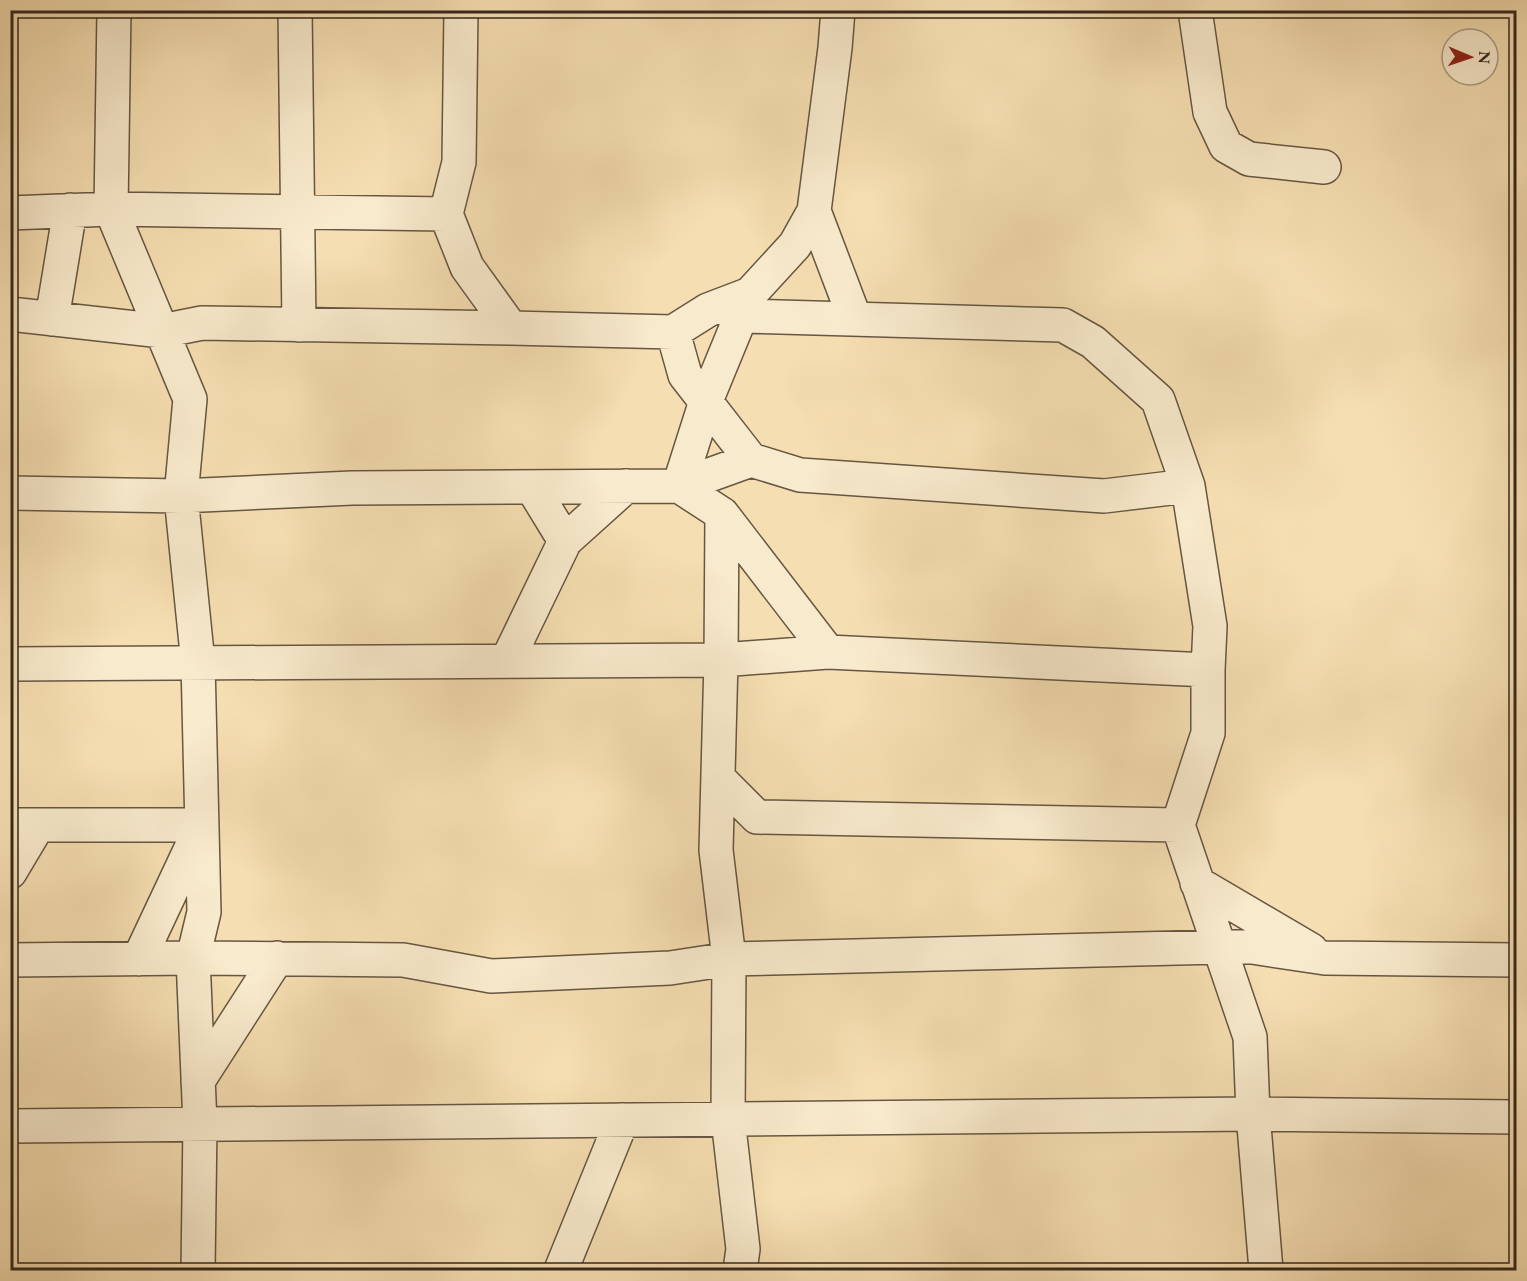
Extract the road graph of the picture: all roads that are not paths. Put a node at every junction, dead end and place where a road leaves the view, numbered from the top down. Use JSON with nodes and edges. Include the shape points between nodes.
{"nodes":[{"id":1,"x":114,"y":10,"type":"edge"},
{"id":2,"x":295,"y":10,"type":"edge"},
{"id":3,"x":461,"y":10,"type":"edge"},
{"id":4,"x":838,"y":10,"type":"edge"},
{"id":5,"x":1195,"y":10,"type":"edge"},
{"id":6,"x":1324,"y":167,"type":"dead end"},
{"id":7,"x":111,"y":209,"type":"junction"},
{"id":8,"x":70,"y":210,"type":"junction"},
{"id":9,"x":297,"y":211,"type":"junction"},
{"id":10,"x":814,"y":211,"type":"junction"},
{"id":11,"x":10,"y":213,"type":"edge"},
{"id":12,"x":446,"y":214,"type":"junction"},
{"id":13,"x":746,"y":305,"type":"junction"},
{"id":14,"x":10,"y":314,"type":"edge"},
{"id":15,"x":52,"y":319,"type":"junction"},
{"id":16,"x":855,"y":320,"type":"junction"},
{"id":17,"x":299,"y":325,"type":"junction"},
{"id":18,"x":511,"y":328,"type":"junction"},
{"id":19,"x":162,"y":331,"type":"junction"},
{"id":20,"x":674,"y":332,"type":"junction"},
{"id":21,"x":706,"y":401,"type":"junction"},
{"id":22,"x":751,"y":460,"type":"junction"},
{"id":23,"x":532,"y":486,"type":"junction"},
{"id":24,"x":626,"y":486,"type":"junction"},
{"id":25,"x":679,"y":486,"type":"junction"},
{"id":26,"x":1188,"y":486,"type":"junction"},
{"id":27,"x":10,"y":493,"type":"edge"},
{"id":28,"x":181,"y":496,"type":"junction"},
{"id":29,"x":722,"y":514,"type":"junction"},
{"id":30,"x":565,"y":541,"type":"junction"},
{"id":31,"x":828,"y":652,"type":"junction"},
{"id":32,"x":721,"y":660,"type":"junction"},
{"id":33,"x":507,"y":662,"type":"junction"},
{"id":34,"x":198,"y":663,"type":"junction"},
{"id":35,"x":10,"y":664,"type":"edge"},
{"id":36,"x":1208,"y":670,"type":"junction"},
{"id":37,"x":718,"y":778,"type":"junction"},
{"id":38,"x":757,"y":817,"type":"junction"},
{"id":39,"x":24,"y":825,"type":"edge"},
{"id":40,"x":202,"y":825,"type":"junction"},
{"id":41,"x":1178,"y":825,"type":"junction"},
{"id":42,"x":716,"y":850,"type":"junction"},
{"id":43,"x":10,"y":872,"type":"edge"},
{"id":44,"x":1197,"y":883,"type":"junction"},
{"id":45,"x":1218,"y":947,"type":"junction"},
{"id":46,"x":193,"y":958,"type":"junction"},
{"id":47,"x":277,"y":958,"type":"junction"},
{"id":48,"x":1325,"y":958,"type":"junction"},
{"id":49,"x":139,"y":959,"type":"junction"},
{"id":50,"x":729,"y":959,"type":"junction"},
{"id":51,"x":10,"y":960,"type":"edge"},
{"id":52,"x":1516,"y":960,"type":"edge"},
{"id":53,"x":198,"y":1081,"type":"junction"},
{"id":54,"x":1253,"y":1114,"type":"junction"},
{"id":55,"x":1516,"y":1117,"type":"edge"},
{"id":56,"x":728,"y":1119,"type":"junction"},
{"id":57,"x":622,"y":1120,"type":"junction"},
{"id":58,"x":200,"y":1124,"type":"junction"},
{"id":59,"x":10,"y":1126,"type":"edge"},
{"id":60,"x":198,"y":1270,"type":"edge"},
{"id":61,"x":561,"y":1270,"type":"edge"},
{"id":62,"x":740,"y":1270,"type":"edge"},
{"id":63,"x":1266,"y":1270,"type":"edge"}],
"edges":[{"from":1,"to":7,"type":"street"},
{"from":2,"to":9,"type":"street"},
{"from":3,"to":12,"type":"street","via":[[459,162]]},
{"from":4,"to":10,"type":"street"},
{"from":5,"to":6,"type":"street","via":[[1210,112],[1226,146],[1249,159]]},
{"from":7,"to":8,"type":"street"},
{"from":7,"to":9,"type":"street"},
{"from":7,"to":19,"type":"street"},
{"from":8,"to":11,"type":"street"},
{"from":8,"to":15,"type":"street"},
{"from":9,"to":12,"type":"street"},
{"from":9,"to":17,"type":"street"},
{"from":10,"to":13,"type":"street","via":[[795,244]]},
{"from":10,"to":16,"type":"street"},
{"from":12,"to":18,"type":"street","via":[[467,267]]},
{"from":13,"to":16,"type":"street"},
{"from":13,"to":20,"type":"street","via":[[708,310]]},
{"from":13,"to":21,"type":"street"},
{"from":14,"to":15,"type":"street"},
{"from":15,"to":19,"type":"street"},
{"from":16,"to":26,"type":"street","via":[[1063,325],[1093,342],[1158,400]]},
{"from":17,"to":18,"type":"street"},
{"from":17,"to":19,"type":"street","via":[[202,324]]},
{"from":18,"to":20,"type":"street"},
{"from":19,"to":28,"type":"street","via":[[190,399]]},
{"from":20,"to":21,"type":"street","via":[[685,375]]},
{"from":21,"to":22,"type":"street"},
{"from":21,"to":25,"type":"street"},
{"from":22,"to":25,"type":"street"},
{"from":22,"to":26,"type":"street","via":[[800,475],[1104,496]]},
{"from":23,"to":24,"type":"street"},
{"from":23,"to":28,"type":"street","via":[[352,488]]},
{"from":23,"to":30,"type":"street"},
{"from":24,"to":25,"type":"street"},
{"from":24,"to":30,"type":"street"},
{"from":25,"to":29,"type":"street"},
{"from":26,"to":36,"type":"street","via":[[1210,626]]},
{"from":27,"to":28,"type":"street"},
{"from":28,"to":34,"type":"street"},
{"from":29,"to":31,"type":"street"},
{"from":29,"to":32,"type":"street"},
{"from":30,"to":33,"type":"street"},
{"from":31,"to":32,"type":"street"},
{"from":31,"to":36,"type":"street"},
{"from":32,"to":33,"type":"street"},
{"from":32,"to":37,"type":"street"},
{"from":33,"to":34,"type":"street"},
{"from":34,"to":35,"type":"street"},
{"from":34,"to":40,"type":"street"},
{"from":36,"to":41,"type":"street","via":[[1208,733]]},
{"from":37,"to":38,"type":"street"},
{"from":37,"to":42,"type":"street"},
{"from":38,"to":41,"type":"street"},
{"from":38,"to":42,"type":"street"},
{"from":39,"to":40,"type":"street"},
{"from":39,"to":43,"type":"street"},
{"from":40,"to":46,"type":"street","via":[[204,912]]},
{"from":40,"to":49,"type":"street"},
{"from":41,"to":44,"type":"street"},
{"from":42,"to":50,"type":"street"},
{"from":44,"to":45,"type":"street"},
{"from":44,"to":48,"type":"street"},
{"from":45,"to":48,"type":"street","via":[[1252,947]]},
{"from":45,"to":50,"type":"street"},
{"from":45,"to":54,"type":"street","via":[[1250,1037]]},
{"from":46,"to":47,"type":"street"},
{"from":46,"to":49,"type":"street"},
{"from":46,"to":53,"type":"street"},
{"from":47,"to":50,"type":"street","via":[[403,960],[491,976],[670,968]]},
{"from":47,"to":53,"type":"street"},
{"from":48,"to":52,"type":"street"},
{"from":49,"to":51,"type":"street"},
{"from":50,"to":56,"type":"street"},
{"from":53,"to":58,"type":"street"},
{"from":54,"to":55,"type":"street"},
{"from":54,"to":56,"type":"street"},
{"from":54,"to":63,"type":"street"},
{"from":56,"to":57,"type":"street"},
{"from":56,"to":62,"type":"street","via":[[743,1248]]},
{"from":57,"to":58,"type":"street"},
{"from":57,"to":61,"type":"street"},
{"from":58,"to":59,"type":"street"},
{"from":58,"to":60,"type":"street"}]}
